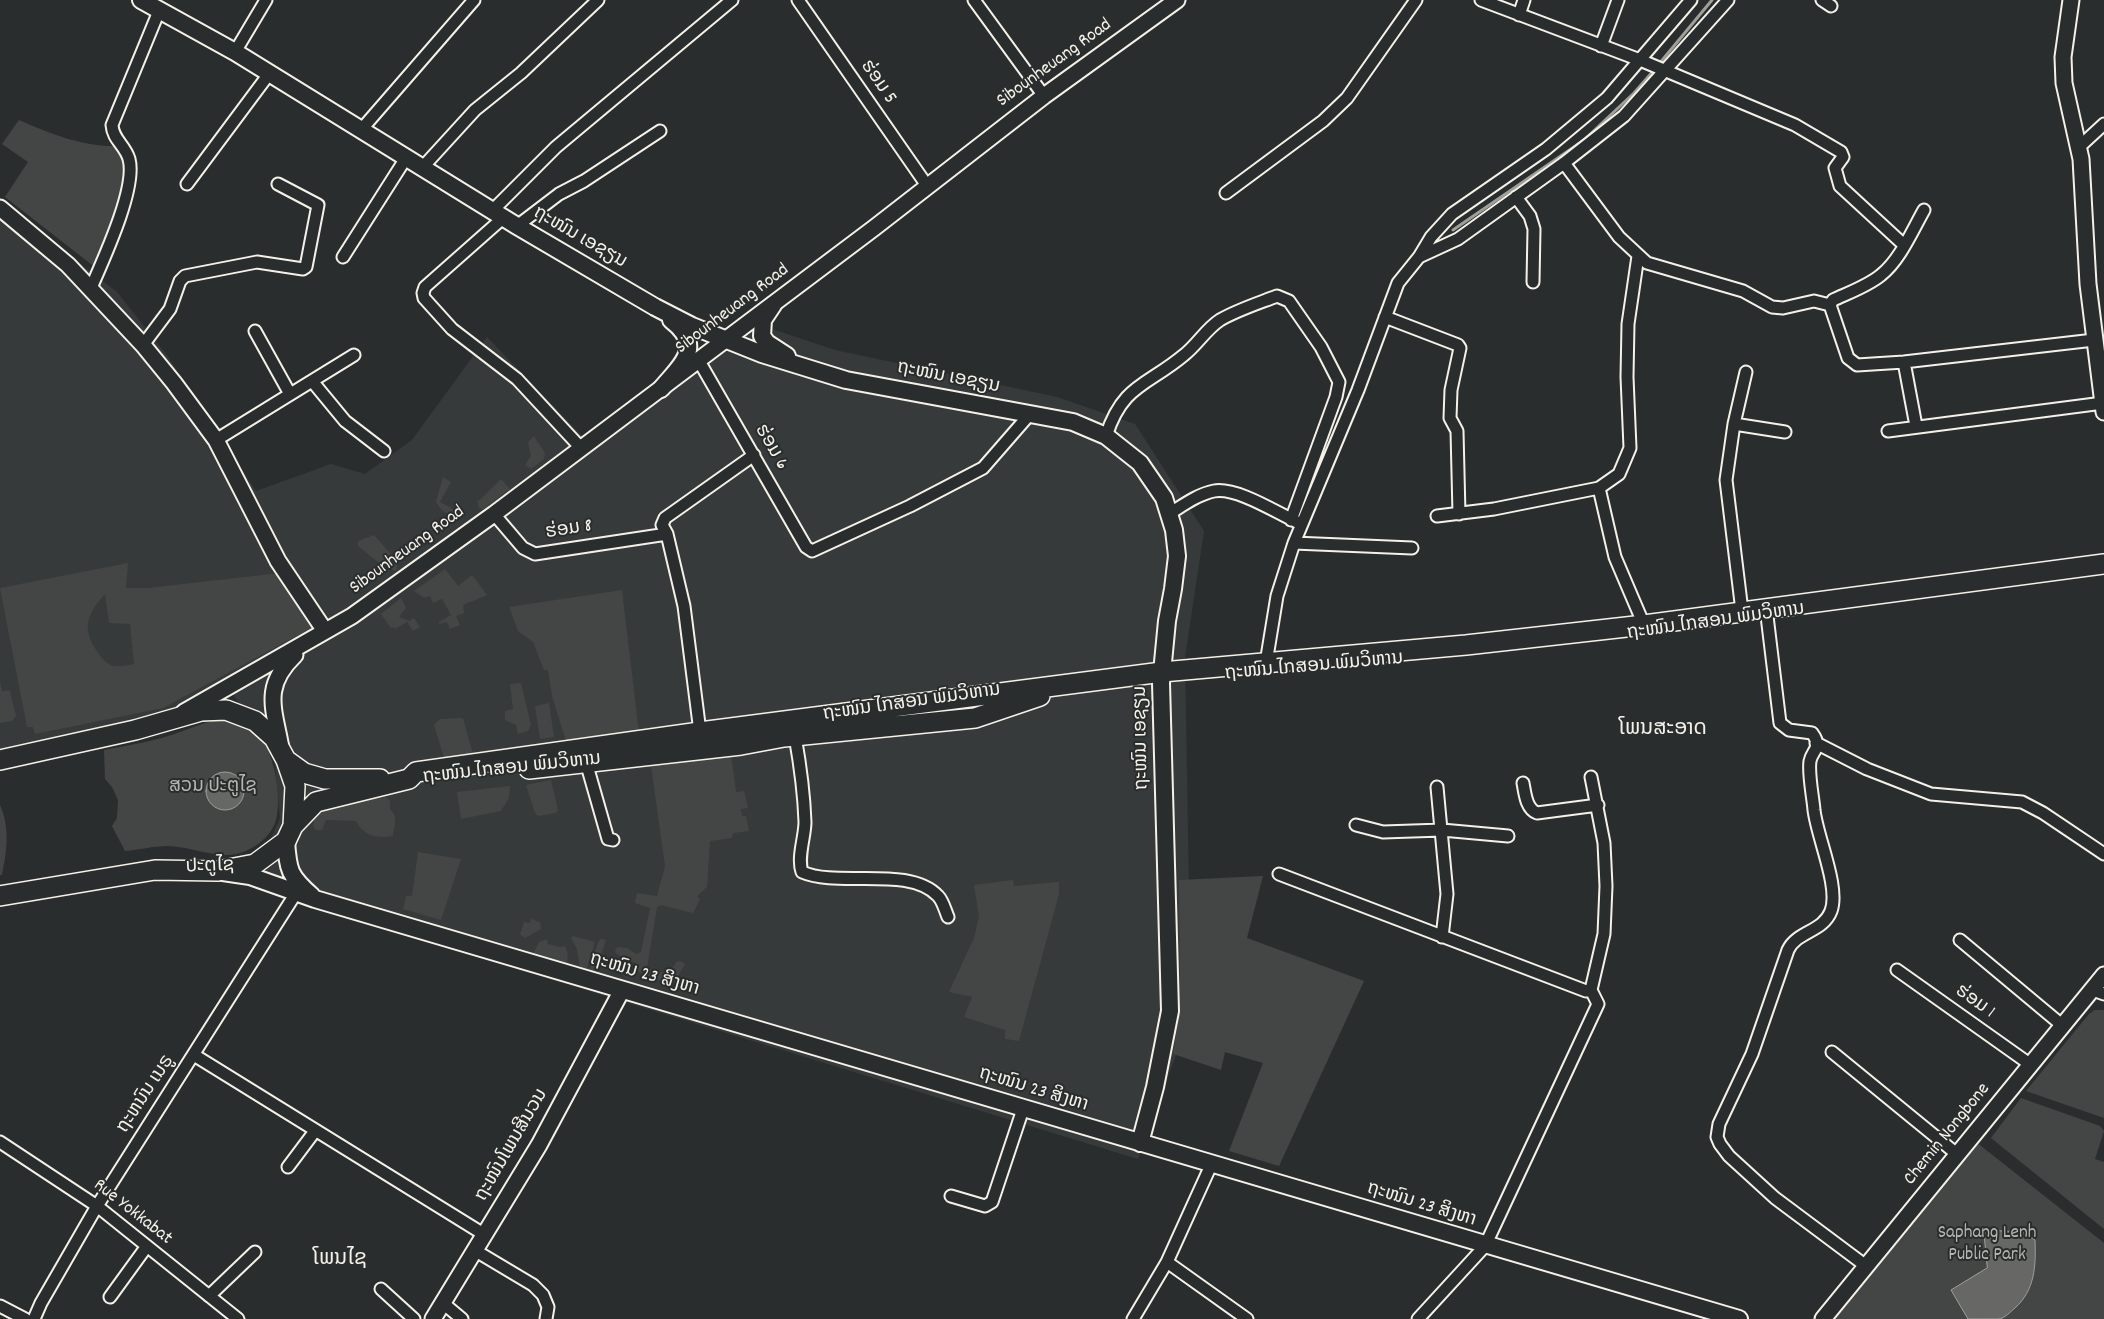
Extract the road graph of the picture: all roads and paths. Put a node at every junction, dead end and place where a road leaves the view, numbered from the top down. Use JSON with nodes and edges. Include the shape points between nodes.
{"nodes":[{"id":1,"x":140,"y":0,"type":"edge"},
{"id":2,"x":266,"y":0,"type":"edge"},
{"id":3,"x":474,"y":0,"type":"edge"},
{"id":4,"x":598,"y":0,"type":"edge"},
{"id":5,"x":732,"y":0,"type":"edge"},
{"id":6,"x":798,"y":0,"type":"edge"},
{"id":7,"x":974,"y":0,"type":"edge"},
{"id":8,"x":1177,"y":0,"type":"edge"},
{"id":9,"x":1416,"y":0,"type":"edge"},
{"id":10,"x":1481,"y":0,"type":"edge"},
{"id":11,"x":1524,"y":0,"type":"edge"},
{"id":12,"x":1617,"y":0,"type":"edge"},
{"id":13,"x":1691,"y":0,"type":"edge"},
{"id":14,"x":1728,"y":0,"type":"edge"},
{"id":15,"x":2071,"y":0,"type":"edge"},
{"id":16,"x":159,"y":11,"type":"junction"},
{"id":17,"x":1519,"y":15,"type":"junction"},
{"id":18,"x":1601,"y":46,"type":"junction"},
{"id":19,"x":235,"y":52,"type":"junction"},
{"id":20,"x":1640,"y":60,"type":"junction"},
{"id":21,"x":1666,"y":71,"type":"junction"},
{"id":22,"x":269,"y":74,"type":"junction"},
{"id":23,"x":1044,"y":96,"type":"junction"},
{"id":24,"x":2104,"y":124,"type":"edge"},
{"id":25,"x":361,"y":130,"type":"junction"},
{"id":26,"x":660,"y":131,"type":"dead end"},
{"id":27,"x":2078,"y":148,"type":"junction"},
{"id":28,"x":406,"y":158,"type":"junction"},
{"id":29,"x":1564,"y":163,"type":"junction"},
{"id":30,"x":422,"y":168,"type":"junction"},
{"id":31,"x":187,"y":184,"type":"dead end"},
{"id":32,"x":278,"y":184,"type":"dead end"},
{"id":33,"x":928,"y":187,"type":"junction"},
{"id":34,"x":1226,"y":193,"type":"dead end"},
{"id":35,"x":1516,"y":198,"type":"junction"},
{"id":36,"x":0,"y":208,"type":"edge"},
{"id":37,"x":1924,"y":210,"type":"dead end"},
{"id":38,"x":504,"y":218,"type":"junction"},
{"id":39,"x":1904,"y":245,"type":"junction"},
{"id":40,"x":1638,"y":256,"type":"junction"},
{"id":41,"x":343,"y":257,"type":"dead end"},
{"id":42,"x":1419,"y":257,"type":"junction"},
{"id":43,"x":1533,"y":282,"type":"dead end"},
{"id":44,"x":91,"y":288,"type":"junction"},
{"id":45,"x":774,"y":305,"type":"junction"},
{"id":46,"x":1830,"y":305,"type":"junction"},
{"id":47,"x":655,"y":307,"type":"junction"},
{"id":48,"x":1385,"y":317,"type":"junction"},
{"id":49,"x":255,"y":331,"type":"dead end"},
{"id":50,"x":727,"y":340,"type":"junction"},
{"id":51,"x":2094,"y":340,"type":"junction"},
{"id":52,"x":144,"y":345,"type":"junction"},
{"id":53,"x":354,"y":355,"type":"dead end"},
{"id":54,"x":699,"y":361,"type":"junction"},
{"id":55,"x":1904,"y":362,"type":"junction"},
{"id":56,"x":806,"y":369,"type":"junction"},
{"id":57,"x":1746,"y":372,"type":"dead end"},
{"id":58,"x":312,"y":381,"type":"junction"},
{"id":59,"x":661,"y":389,"type":"junction"},
{"id":60,"x":290,"y":394,"type":"junction"},
{"id":61,"x":2103,"y":407,"type":"edge"},
{"id":62,"x":1030,"y":414,"type":"junction"},
{"id":63,"x":1734,"y":424,"type":"junction"},
{"id":64,"x":1916,"y":426,"type":"junction"},
{"id":65,"x":1888,"y":431,"type":"dead end"},
{"id":66,"x":1785,"y":432,"type":"dead end"},
{"id":67,"x":1106,"y":436,"type":"junction"},
{"id":68,"x":216,"y":440,"type":"junction"},
{"id":69,"x":581,"y":448,"type":"junction"},
{"id":70,"x":384,"y":451,"type":"dead end"},
{"id":71,"x":754,"y":455,"type":"junction"},
{"id":72,"x":1599,"y":488,"type":"junction"},
{"id":73,"x":494,"y":514,"type":"junction"},
{"id":74,"x":1168,"y":514,"type":"junction"},
{"id":75,"x":1459,"y":514,"type":"junction"},
{"id":76,"x":1437,"y":516,"type":"dead end"},
{"id":77,"x":1297,"y":522,"type":"junction"},
{"id":78,"x":667,"y":534,"type":"junction"},
{"id":79,"x":1294,"y":543,"type":"junction"},
{"id":80,"x":1412,"y":548,"type":"dead end"},
{"id":81,"x":2104,"y":564,"type":"edge"},
{"id":82,"x":2104,"y":572,"type":"edge"},
{"id":83,"x":1742,"y":611,"type":"junction"},
{"id":84,"x":1767,"y":616,"type":"junction"},
{"id":85,"x":1644,"y":625,"type":"junction"},
{"id":86,"x":325,"y":631,"type":"junction"},
{"id":87,"x":307,"y":643,"type":"junction"},
{"id":88,"x":1266,"y":663,"type":"junction"},
{"id":89,"x":1162,"y":678,"type":"junction"},
{"id":90,"x":173,"y":718,"type":"junction"},
{"id":91,"x":700,"y":732,"type":"junction"},
{"id":92,"x":795,"y":736,"type":"junction"},
{"id":93,"x":1816,"y":743,"type":"junction"},
{"id":94,"x":284,"y":754,"type":"junction"},
{"id":95,"x":0,"y":760,"type":"edge"},
{"id":96,"x":586,"y":762,"type":"junction"},
{"id":97,"x":493,"y":767,"type":"junction"},
{"id":98,"x":1592,"y":777,"type":"dead end"},
{"id":99,"x":409,"y":779,"type":"junction"},
{"id":100,"x":1523,"y":783,"type":"dead end"},
{"id":101,"x":1437,"y":787,"type":"dead end"},
{"id":102,"x":1598,"y":805,"type":"junction"},
{"id":103,"x":1356,"y":825,"type":"dead end"},
{"id":104,"x":1442,"y":830,"type":"junction"},
{"id":105,"x":290,"y":834,"type":"junction"},
{"id":106,"x":1508,"y":836,"type":"dead end"},
{"id":107,"x":613,"y":840,"type":"dead end"},
{"id":108,"x":2104,"y":854,"type":"edge"},
{"id":109,"x":218,"y":871,"type":"junction"},
{"id":110,"x":1279,"y":874,"type":"dead end"},
{"id":111,"x":296,"y":893,"type":"junction"},
{"id":112,"x":0,"y":896,"type":"edge"},
{"id":113,"x":315,"y":899,"type":"junction"},
{"id":114,"x":948,"y":917,"type":"dead end"},
{"id":115,"x":1442,"y":938,"type":"junction"},
{"id":116,"x":1960,"y":940,"type":"dead end"},
{"id":117,"x":1897,"y":970,"type":"dead end"},
{"id":118,"x":2104,"y":975,"type":"edge"},
{"id":119,"x":622,"y":990,"type":"junction"},
{"id":120,"x":1591,"y":990,"type":"junction"},
{"id":121,"x":2098,"y":992,"type":"edge"},
{"id":122,"x":2064,"y":1026,"type":"junction"},
{"id":123,"x":1832,"y":1052,"type":"dead end"},
{"id":124,"x":194,"y":1054,"type":"junction"},
{"id":125,"x":2031,"y":1065,"type":"junction"},
{"id":126,"x":1023,"y":1109,"type":"junction"},
{"id":127,"x":315,"y":1131,"type":"junction"},
{"id":128,"x":0,"y":1142,"type":"edge"},
{"id":129,"x":1140,"y":1143,"type":"junction"},
{"id":130,"x":1958,"y":1155,"type":"junction"},
{"id":131,"x":1212,"y":1163,"type":"junction"},
{"id":132,"x":288,"y":1167,"type":"dead end"},
{"id":133,"x":951,"y":1196,"type":"dead end"},
{"id":134,"x":97,"y":1206,"type":"junction"},
{"id":135,"x":485,"y":1235,"type":"junction"},
{"id":136,"x":147,"y":1246,"type":"junction"},
{"id":137,"x":1485,"y":1246,"type":"junction"},
{"id":138,"x":476,"y":1251,"type":"junction"},
{"id":139,"x":255,"y":1252,"type":"dead end"},
{"id":140,"x":1167,"y":1262,"type":"junction"},
{"id":141,"x":1866,"y":1266,"type":"junction"},
{"id":142,"x":381,"y":1289,"type":"dead end"},
{"id":143,"x":209,"y":1296,"type":"junction"},
{"id":144,"x":110,"y":1297,"type":"dead end"},
{"id":145,"x":443,"y":1303,"type":"junction"},
{"id":146,"x":0,"y":1306,"type":"edge"},
{"id":147,"x":25,"y":1319,"type":"edge"},
{"id":148,"x":34,"y":1319,"type":"edge"},
{"id":149,"x":238,"y":1319,"type":"edge"},
{"id":150,"x":414,"y":1319,"type":"edge"},
{"id":151,"x":434,"y":1319,"type":"edge"},
{"id":152,"x":462,"y":1319,"type":"edge"},
{"id":153,"x":546,"y":1319,"type":"edge"},
{"id":154,"x":1133,"y":1319,"type":"edge"},
{"id":155,"x":1247,"y":1319,"type":"edge"},
{"id":156,"x":1418,"y":1319,"type":"edge"},
{"id":157,"x":1739,"y":1319,"type":"edge"},
{"id":158,"x":1823,"y":1319,"type":"edge"}],
"edges":[{"from":1,"to":16,"type":"main road","name":"ຖະໜົນ ເອຊຽນ"},
{"from":2,"to":19,"type":"street"},
{"from":3,"to":25,"type":"street"},
{"from":4,"to":30,"type":"street","via":[[521,73],[475,110]]},
{"from":5,"to":38,"type":"street","via":[[556,147]]},
{"from":6,"to":33,"type":"street","name":"ຮ່ອມ 5"},
{"from":7,"to":23,"type":"street"},
{"from":8,"to":23,"type":"street","name":"Sibounheuang Road"},
{"from":9,"to":34,"type":"street","via":[[1348,98],[1323,121]]},
{"from":10,"to":17,"type":"street"},
{"from":11,"to":17,"type":"street"},
{"from":12,"to":18,"type":"street"},
{"from":13,"to":20,"type":"street"},
{"from":14,"to":21,"type":"street"},
{"from":15,"to":27,"type":"street","via":[[2063,57],[2064,83]]},
{"from":16,"to":19,"type":"main road","name":"ຖະໜົນ ເອຊຽນ"},
{"from":16,"to":44,"type":"street","via":[[112,125],[112,133],[129,158],[129,178],[118,228]]},
{"from":17,"to":18,"type":"street"},
{"from":18,"to":20,"type":"street"},
{"from":19,"to":22,"type":"main road","name":"ຖະໜົນ ເອຊຽນ"},
{"from":20,"to":21,"type":"street"},
{"from":20,"to":42,"type":"street","via":[[1607,98],[1546,149],[1452,214],[1431,237]]},
{"from":21,"to":29,"type":"street","via":[[1624,116]]},
{"from":21,"to":39,"type":"street","via":[[1795,125],[1840,152],[1843,156],[1835,168],[1840,186]]},
{"from":22,"to":25,"type":"main road","name":"ຖະໜົນ ເອຊຽນ"},
{"from":22,"to":31,"type":"street"},
{"from":23,"to":33,"type":"street","name":"Sibounheuang Road"},
{"from":24,"to":27,"type":"street"},
{"from":25,"to":28,"type":"main road","name":"ຖະໜົນ ເອຊຽນ"},
{"from":26,"to":38,"type":"street","via":[[584,181]]},
{"from":27,"to":51,"type":"street"},
{"from":28,"to":30,"type":"main road","name":"ຖະໜົນ ເອຊຽນ"},
{"from":28,"to":41,"type":"street"},
{"from":29,"to":35,"type":"street"},
{"from":29,"to":40,"type":"street"},
{"from":30,"to":38,"type":"main road","name":"ຖະໜົນ ເອຊຽນ"},
{"from":32,"to":52,"type":"street","via":[[318,204],[306,267],[257,262],[185,276],[170,309]]},
{"from":33,"to":45,"type":"street","name":"Sibounheuang Road"},
{"from":35,"to":42,"type":"street","via":[[1458,239]]},
{"from":35,"to":43,"type":"street","via":[[1530,216],[1534,229]]},
{"from":36,"to":44,"type":"street"},
{"from":37,"to":39,"type":"street"},
{"from":38,"to":47,"type":"main road","name":"ຖະໜົນ ເອຊຽນ"},
{"from":38,"to":69,"type":"street","via":[[425,288],[424,298],[452,328],[517,379]]},
{"from":39,"to":46,"type":"street","via":[[1879,277],[1833,300]]},
{"from":40,"to":46,"type":"street","via":[[1647,264],[1743,291],[1772,307],[1783,308],[1814,301]]},
{"from":40,"to":72,"type":"street","via":[[1628,324],[1630,448],[1619,474]]},
{"from":42,"to":48,"type":"street","via":[[1398,283]]},
{"from":44,"to":52,"type":"street"},
{"from":45,"to":50,"type":"street","name":"Sibounheuang Road"},
{"from":45,"to":56,"type":"main road","via":[[764,320],[762,336],[775,350]]},
{"from":46,"to":55,"type":"street","via":[[1852,362],[1857,365]]},
{"from":47,"to":50,"type":"main road","name":"ຖະໜົນ ເອຊຽນ"},
{"from":47,"to":59,"type":"main road","via":[[683,332],[688,347],[684,363]]},
{"from":48,"to":75,"type":"street","via":[[1458,344],[1460,348],[1451,390],[1450,418],[1457,431]]},
{"from":48,"to":77,"type":"street"},
{"from":49,"to":60,"type":"street"},
{"from":50,"to":54,"type":"street","name":"Sibounheuang Road"},
{"from":50,"to":56,"type":"main road","name":"ຖະໜົນ ເອຊຽນ"},
{"from":51,"to":55,"type":"street"},
{"from":51,"to":61,"type":"street"},
{"from":52,"to":68,"type":"street"},
{"from":53,"to":58,"type":"street"},
{"from":54,"to":59,"type":"street","name":"Sibounheuang Road"},
{"from":54,"to":71,"type":"street","name":"ຮ່ອມ 6"},
{"from":55,"to":64,"type":"street"},
{"from":56,"to":62,"type":"main road","name":"ຖະໜົນ ເອຊຽນ","via":[[887,388]]},
{"from":57,"to":63,"type":"street"},
{"from":58,"to":60,"type":"street"},
{"from":58,"to":70,"type":"street","via":[[345,421]]},
{"from":59,"to":69,"type":"street","name":"Sibounheuang Road"},
{"from":60,"to":68,"type":"street"},
{"from":61,"to":64,"type":"street"},
{"from":62,"to":67,"type":"main road","name":"ຖະໜົນ ເອຊຽນ","via":[[1074,422]]},
{"from":62,"to":71,"type":"street","name":"ຮ່ອມ 6","via":[[983,468],[812,551],[806,547]]},
{"from":63,"to":66,"type":"street"},
{"from":63,"to":83,"type":"street","via":[[1726,480]]},
{"from":64,"to":65,"type":"street"},
{"from":67,"to":74,"type":"main road","name":"ຖະໜົນ ເອຊຽນ","via":[[1140,463],[1164,498]]},
{"from":67,"to":77,"type":"street","via":[[1123,400],[1147,379],[1184,355],[1220,320],[1278,296],[1289,301],[1304,322],[1339,382]]},
{"from":68,"to":86,"type":"street","via":[[278,561]]},
{"from":69,"to":73,"type":"street","name":"Sibounheuang Road"},
{"from":71,"to":78,"type":"street","via":[[665,518],[662,525]]},
{"from":72,"to":75,"type":"street"},
{"from":72,"to":85,"type":"street","via":[[1615,557]]},
{"from":73,"to":78,"type":"street","name":"ຮ່ອມ 8","via":[[523,548],[535,554]]},
{"from":73,"to":86,"type":"street","name":"Sibounheuang Road","via":[[352,616]]},
{"from":74,"to":77,"type":"street","via":[[1205,494],[1224,491]]},
{"from":74,"to":89,"type":"main road","name":"ຖະໜົນ ເອຊຽນ","via":[[1174,530],[1176,556]]},
{"from":75,"to":76,"type":"street"},
{"from":77,"to":79,"type":"street"},
{"from":78,"to":91,"type":"street","via":[[684,606]]},
{"from":79,"to":80,"type":"street"},
{"from":79,"to":88,"type":"street","via":[[1277,596]]},
{"from":81,"to":83,"type":"highway","name":"ຖະໜົນ ໄກສອນ ພົມວິຫານ"},
{"from":82,"to":84,"type":"highway","name":"ຖະໜົນ ໄກສອນ ພົມວິຫານ"},
{"from":83,"to":85,"type":"highway","name":"ຖະໜົນ ໄກສອນ ພົມວິຫານ"},
{"from":84,"to":89,"type":"highway","name":"ຖະໜົນ ໄກສອນ ພົມວິຫານ","via":[[1453,655]]},
{"from":84,"to":93,"type":"street","via":[[1780,723],[1789,730],[1812,733]]},
{"from":85,"to":88,"type":"highway","name":"ຖະໜົນ ໄກສອນ ພົມວິຫານ"},
{"from":86,"to":87,"type":"street","name":"Sibounheuang Road"},
{"from":87,"to":90,"type":"street","name":"Sibounheuang Road"},
{"from":87,"to":94,"type":"street","name":"Sibounheuang Road","via":[[284,665],[275,680],[273,701]]},
{"from":88,"to":89,"type":"highway","name":"ຖະໜົນ ໄກສອນ ພົມວິຫານ"},
{"from":89,"to":91,"type":"highway","name":"ຖະໜົນ ໄກສອນ ພົມວິຫານ"},
{"from":89,"to":92,"type":"highway","name":"ຖະໜົນ ໄກສອນ ພົມວິຫານ","via":[[1039,696],[975,718]]},
{"from":89,"to":129,"type":"main road","name":"ຖະໜົນ ເອຊຽນ","via":[[1170,1011]]},
{"from":90,"to":94,"type":"highway","via":[[201,711],[226,710],[255,720],[274,738]]},
{"from":90,"to":95,"type":"highway","via":[[135,730]]},
{"from":91,"to":97,"type":"highway","name":"ຖະໜົນ ໄກສອນ ພົມວິຫານ"},
{"from":92,"to":96,"type":"highway","name":"ຖະໜົນ ໄກສອນ ພົມວິຫານ"},
{"from":92,"to":114,"type":"street","via":[[805,822],[802,872],[916,882],[940,897]]},
{"from":93,"to":108,"type":"street","via":[[1867,770],[1931,794],[2022,802]]},
{"from":93,"to":141,"type":"street","via":[[1816,752],[1810,761],[1815,816],[1833,890],[1833,906],[1821,925],[1796,938],[1788,950],[1752,1054],[1719,1124],[1717,1137],[1729,1156],[1776,1198]]},
{"from":94,"to":99,"type":"highway","via":[[304,773],[325,779]]},
{"from":94,"to":105,"type":"highway","via":[[295,786]]},
{"from":96,"to":97,"type":"highway","name":"ຖະໜົນ ໄກສອນ ພົມວິຫານ"},
{"from":96,"to":107,"type":"street","via":[[608,839]]},
{"from":97,"to":99,"type":"highway","name":"ຖະໜົນ ໄກສອນ ພົມວິຫານ","via":[[418,782]]},
{"from":98,"to":102,"type":"street"},
{"from":99,"to":105,"type":"highway","name":"ປະຕູໄຊ","via":[[316,802]]},
{"from":100,"to":102,"type":"street","via":[[1528,805],[1537,813]]},
{"from":101,"to":104,"type":"street"},
{"from":102,"to":120,"type":"street","via":[[1604,843],[1604,925]]},
{"from":103,"to":104,"type":"street","via":[[1383,832]]},
{"from":104,"to":106,"type":"street"},
{"from":104,"to":115,"type":"street","via":[[1447,894]]},
{"from":105,"to":109,"type":"highway","name":"ປະຕູໄຊ","via":[[255,864]]},
{"from":105,"to":113,"type":"main road","name":"ຖະໜົນ 23 ສິງຫາ","via":[[288,868],[298,884]]},
{"from":109,"to":111,"type":"main road","name":"ຖະໜົນ 23 ສິງຫາ","via":[[250,876]]},
{"from":109,"to":112,"type":"highway","name":"ປະຕູໄຊ","via":[[155,870]]},
{"from":110,"to":115,"type":"street"},
{"from":111,"to":113,"type":"main road","name":"ຖະໜົນ 23 ສິງຫາ"},
{"from":111,"to":124,"type":"street","name":"ຖະຫນົນ ເນຣູ"},
{"from":113,"to":119,"type":"main road","name":"ຖະໜົນ 23 ສິງຫາ"},
{"from":115,"to":120,"type":"street","via":[[1586,991]]},
{"from":116,"to":122,"type":"street"},
{"from":117,"to":125,"type":"street","name":"ຮ່ອມ 1"},
{"from":118,"to":121,"type":"street","name":"Chemin Nongbone"},
{"from":119,"to":126,"type":"main road","name":"ຖະໜົນ 23 ສິງຫາ"},
{"from":119,"to":135,"type":"street","name":"ຖະໜົນໂພນສີນວນ","via":[[539,1145]]},
{"from":120,"to":137,"type":"street","via":[[1598,1004]]},
{"from":121,"to":122,"type":"street","name":"Chemin Nongbone"},
{"from":122,"to":125,"type":"street","name":"Chemin Nongbone"},
{"from":123,"to":130,"type":"street"},
{"from":124,"to":127,"type":"street"},
{"from":124,"to":134,"type":"street","name":"ຖະຫນົນ ເນຣູ"},
{"from":125,"to":130,"type":"street","name":"Chemin Nongbone"},
{"from":126,"to":129,"type":"main road","name":"ຖະໜົນ 23 ສິງຫາ"},
{"from":126,"to":133,"type":"street","via":[[992,1202],[985,1206]]},
{"from":127,"to":132,"type":"street"},
{"from":127,"to":135,"type":"street"},
{"from":128,"to":134,"type":"street","name":"Rue Yokkabat"},
{"from":129,"to":131,"type":"main road","name":"ຖະໜົນ 23 ສິງຫາ"},
{"from":130,"to":141,"type":"street","name":"Chemin Nongbone"},
{"from":131,"to":137,"type":"main road","name":"ຖະໜົນ 23 ສິງຫາ"},
{"from":131,"to":140,"type":"street"},
{"from":134,"to":136,"type":"street","name":"Rue Yokkabat"},
{"from":134,"to":148,"type":"street","name":"ຖະຫນົນ ເນຣູ"},
{"from":135,"to":138,"type":"street","name":"ຖະໜົນໂພນສີນວນ"},
{"from":136,"to":143,"type":"street","name":"Rue Yokkabat"},
{"from":136,"to":144,"type":"street"},
{"from":137,"to":156,"type":"street"},
{"from":137,"to":157,"type":"main road","name":"ຖະໜົນ 23 ສິງຫາ"},
{"from":138,"to":145,"type":"street","name":"ຖະໜົນໂພນສີນວນ"},
{"from":138,"to":153,"type":"street","via":[[537,1288],[548,1307]]},
{"from":139,"to":143,"type":"street"},
{"from":140,"to":154,"type":"street"},
{"from":140,"to":155,"type":"street"},
{"from":141,"to":158,"type":"street","name":"Chemin Nongbone"},
{"from":142,"to":150,"type":"street"},
{"from":143,"to":149,"type":"street","name":"Rue Yokkabat"},
{"from":145,"to":151,"type":"street","name":"ຖະໜົນໂພນສີນວນ"},
{"from":145,"to":152,"type":"street"},
{"from":146,"to":147,"type":"street"}]}
